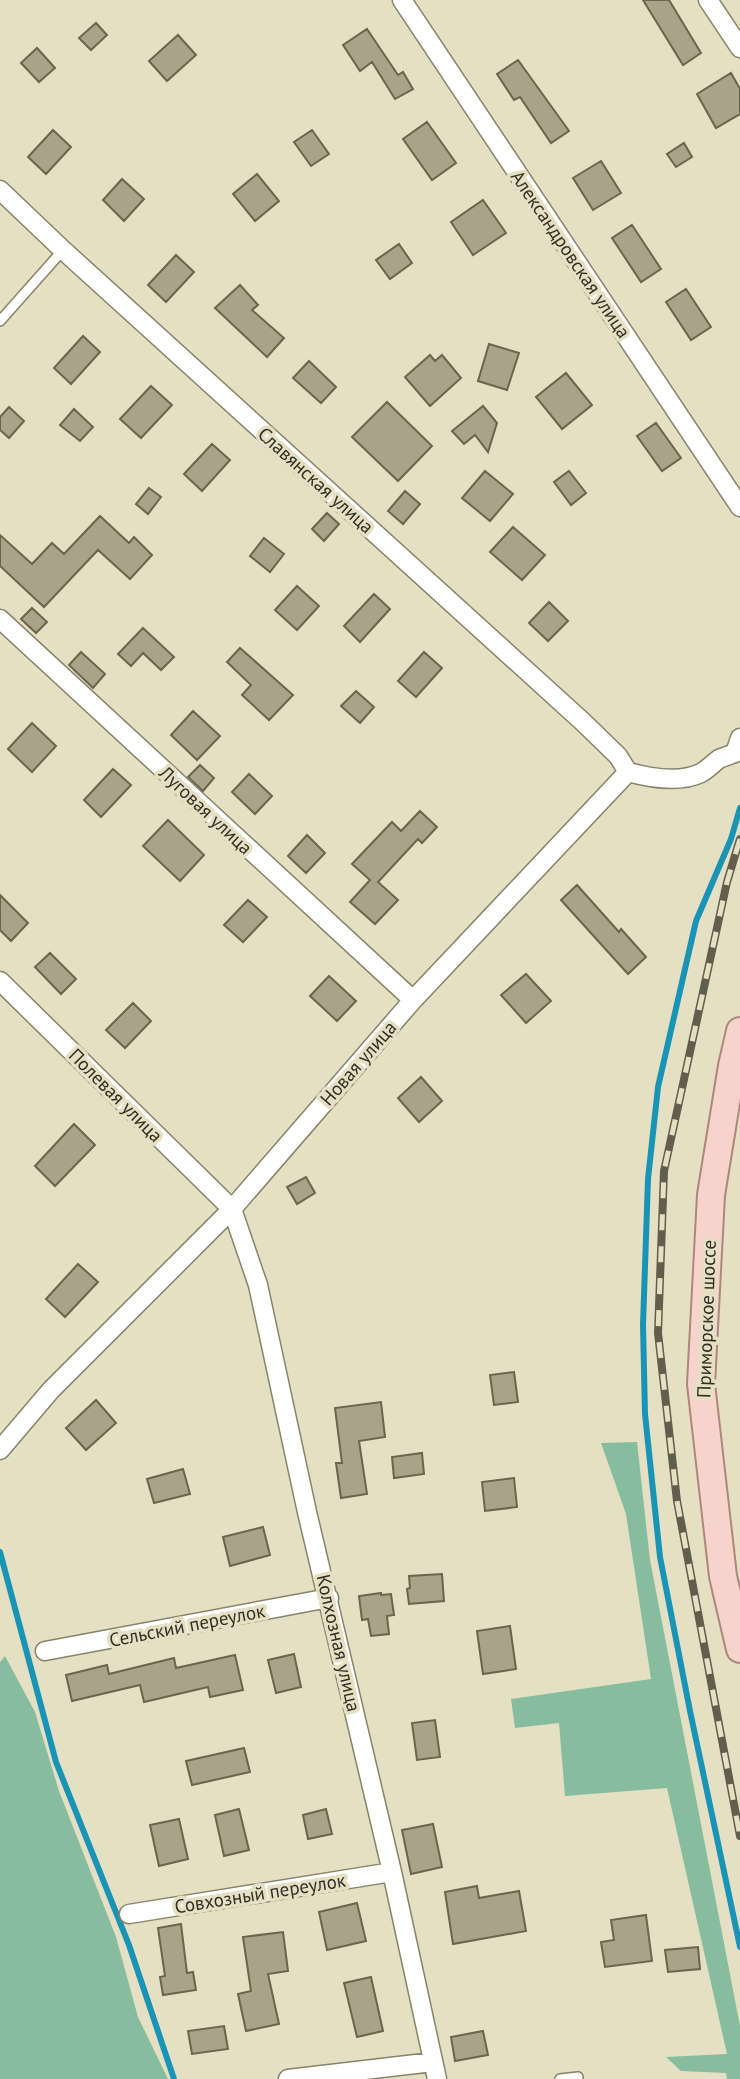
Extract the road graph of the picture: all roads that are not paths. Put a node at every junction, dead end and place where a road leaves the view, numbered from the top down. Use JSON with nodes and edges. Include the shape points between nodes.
{"nodes":[{"id":1,"x":402,"y":0,"type":"edge"},
{"id":2,"x":708,"y":0,"type":"edge"},
{"id":3,"x":740,"y":48,"type":"edge"},
{"id":4,"x":0,"y":190,"type":"edge"},
{"id":5,"x":63,"y":250,"type":"junction"},
{"id":6,"x":0,"y":321,"type":"edge"},
{"id":7,"x":740,"y":507,"type":"edge"},
{"id":8,"x":0,"y":619,"type":"edge"},
{"id":9,"x":740,"y":738,"type":"edge"},
{"id":10,"x":628,"y":772,"type":"junction"},
{"id":11,"x":0,"y":981,"type":"edge"},
{"id":12,"x":413,"y":1000,"type":"junction"},
{"id":13,"x":740,"y":1031,"type":"edge"},
{"id":14,"x":232,"y":1209,"type":"junction"},
{"id":15,"x":3,"y":1439,"type":"edge"},
{"id":16,"x":329,"y":1598,"type":"junction"},
{"id":17,"x":740,"y":1649,"type":"edge"},
{"id":18,"x":45,"y":1651,"type":"dead end"},
{"id":19,"x":392,"y":1872,"type":"junction"},
{"id":20,"x":129,"y":1914,"type":"dead end"},
{"id":21,"x":435,"y":2070,"type":"edge"},
{"id":22,"x":578,"y":2077,"type":"dead end"},
{"id":23,"x":288,"y":2079,"type":"edge"},
{"id":24,"x":560,"y":2079,"type":"edge"}],
"edges":[{"from":1,"to":7,"type":"street","name":"Александровская улица"},
{"from":2,"to":3,"type":"street"},
{"from":4,"to":5,"type":"street","name":"Славянская улица"},
{"from":5,"to":6,"type":"lane"},
{"from":5,"to":10,"type":"street","name":"Славянская улица","via":[[583,722]]},
{"from":8,"to":12,"type":"street","name":"Луговая улица"},
{"from":9,"to":10,"type":"street","via":[[734,753],[697,775],[657,778]]},
{"from":10,"to":12,"type":"street","name":"Новая улица"},
{"from":11,"to":14,"type":"street","name":"Полевая улица"},
{"from":12,"to":14,"type":"street","name":"Новая улица"},
{"from":13,"to":17,"type":"main road","name":"Приморское шоссе","via":[[711,1195],[701,1384],[723,1576]]},
{"from":14,"to":15,"type":"street","name":"Новая улица"},
{"from":14,"to":16,"type":"street","name":"Колхозная улица","via":[[258,1285]]},
{"from":16,"to":18,"type":"street","name":"Сельский переулок"},
{"from":16,"to":19,"type":"street","name":"Колхозная улица"},
{"from":19,"to":20,"type":"street","name":"Совхозный переулок"},
{"from":19,"to":21,"type":"street","name":"Колхозная улица"},
{"from":21,"to":23,"type":"street"},
{"from":22,"to":24,"type":"lane"}]}
